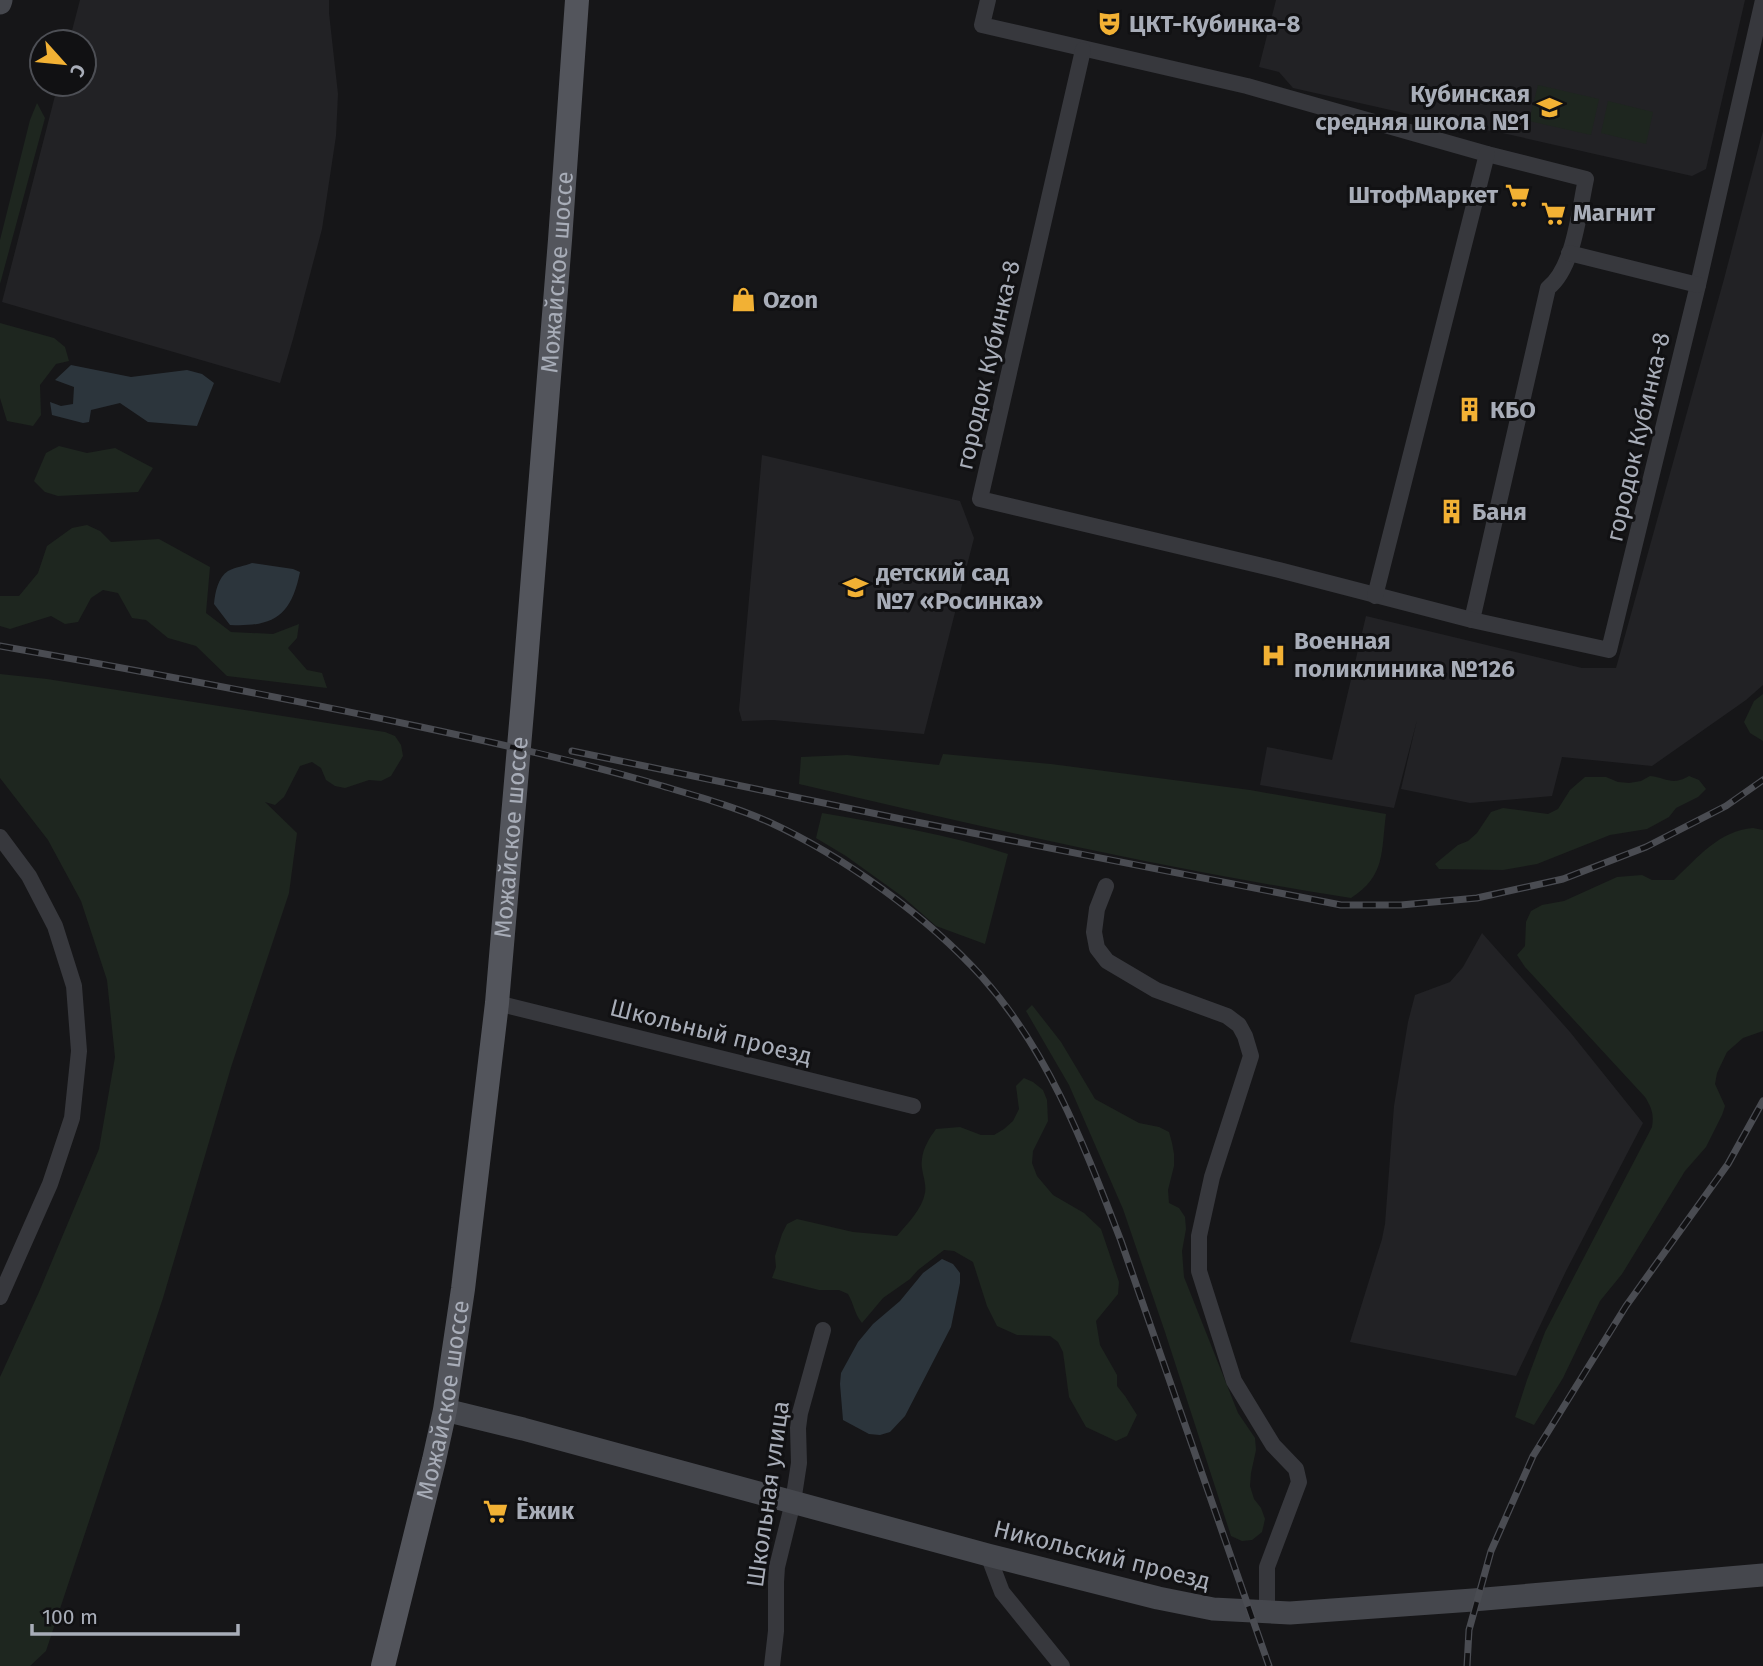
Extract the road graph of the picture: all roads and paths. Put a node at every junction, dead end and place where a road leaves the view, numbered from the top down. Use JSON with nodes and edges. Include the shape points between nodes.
{"nodes":[{"id":1,"x":577,"y":0,"type":"edge"},
{"id":2,"x":988,"y":0,"type":"edge"},
{"id":3,"x":1763,"y":0,"type":"edge"},
{"id":4,"x":1083,"y":50,"type":"junction"},
{"id":5,"x":1487,"y":154,"type":"junction"},
{"id":6,"x":1569,"y":253,"type":"junction"},
{"id":7,"x":1698,"y":285,"type":"junction"},
{"id":8,"x":1375,"y":596,"type":"junction"},
{"id":9,"x":1472,"y":620,"type":"junction"},
{"id":10,"x":0,"y":837,"type":"edge"},
{"id":11,"x":1106,"y":886,"type":"dead end"},
{"id":12,"x":497,"y":1003,"type":"junction"},
{"id":13,"x":913,"y":1106,"type":"dead end"},
{"id":14,"x":0,"y":1297,"type":"edge"},
{"id":15,"x":823,"y":1330,"type":"dead end"},
{"id":16,"x":445,"y":1410,"type":"junction"},
{"id":17,"x":793,"y":1502,"type":"junction"},
{"id":18,"x":988,"y":1555,"type":"junction"},
{"id":19,"x":1763,"y":1575,"type":"edge"},
{"id":20,"x":1267,"y":1613,"type":"junction"},
{"id":21,"x":383,"y":1666,"type":"edge"},
{"id":22,"x":772,"y":1666,"type":"edge"},
{"id":23,"x":1062,"y":1666,"type":"edge"}],
"edges":[{"from":1,"to":12,"type":"main road","name":"Можайское шоссе"},
{"from":2,"to":4,"type":"street","via":[[982,25]]},
{"from":3,"to":7,"type":"street","name":"городок Кубинка-8"},
{"from":4,"to":5,"type":"street","via":[[1247,86]]},
{"from":4,"to":8,"type":"street","name":"городок Кубинка-8","via":[[980,499]]},
{"from":5,"to":6,"type":"street","via":[[1586,179]]},
{"from":5,"to":8,"type":"street"},
{"from":6,"to":7,"type":"street"},
{"from":6,"to":9,"type":"street","via":[[1560,276],[1548,288]]},
{"from":7,"to":9,"type":"street","name":"городок Кубинка-8","via":[[1609,650]]},
{"from":8,"to":9,"type":"street","name":"городок Кубинка-8"},
{"from":10,"to":14,"type":"street","via":[[29,876],[55,926],[74,986],[79,1051],[72,1118],[50,1184]]},
{"from":11,"to":20,"type":"street","via":[[1094,932],[1097,948],[1107,961],[1156,990],[1227,1016],[1245,1036],[1251,1056],[1212,1177],[1199,1236],[1199,1271],[1234,1381],[1273,1445],[1296,1469],[1299,1482],[1267,1567]]},
{"from":12,"to":13,"type":"street","name":"Школьный проезд"},
{"from":12,"to":16,"type":"main road","name":"Можайское шоссе"},
{"from":15,"to":17,"type":"street","name":"Школьная улица","via":[[800,1413]]},
{"from":16,"to":17,"type":"main road","name":"Никольский проезд"},
{"from":16,"to":21,"type":"main road","name":"Можайское шоссе"},
{"from":17,"to":18,"type":"main road","name":"Никольский проезд"},
{"from":17,"to":22,"type":"street","name":"Школьная улица","via":[[777,1567]]},
{"from":18,"to":20,"type":"main road","name":"Никольский проезд","via":[[1158,1598]]},
{"from":18,"to":23,"type":"street","via":[[1002,1592]]},
{"from":19,"to":20,"type":"main road","name":"Никольский проезд"}]}
